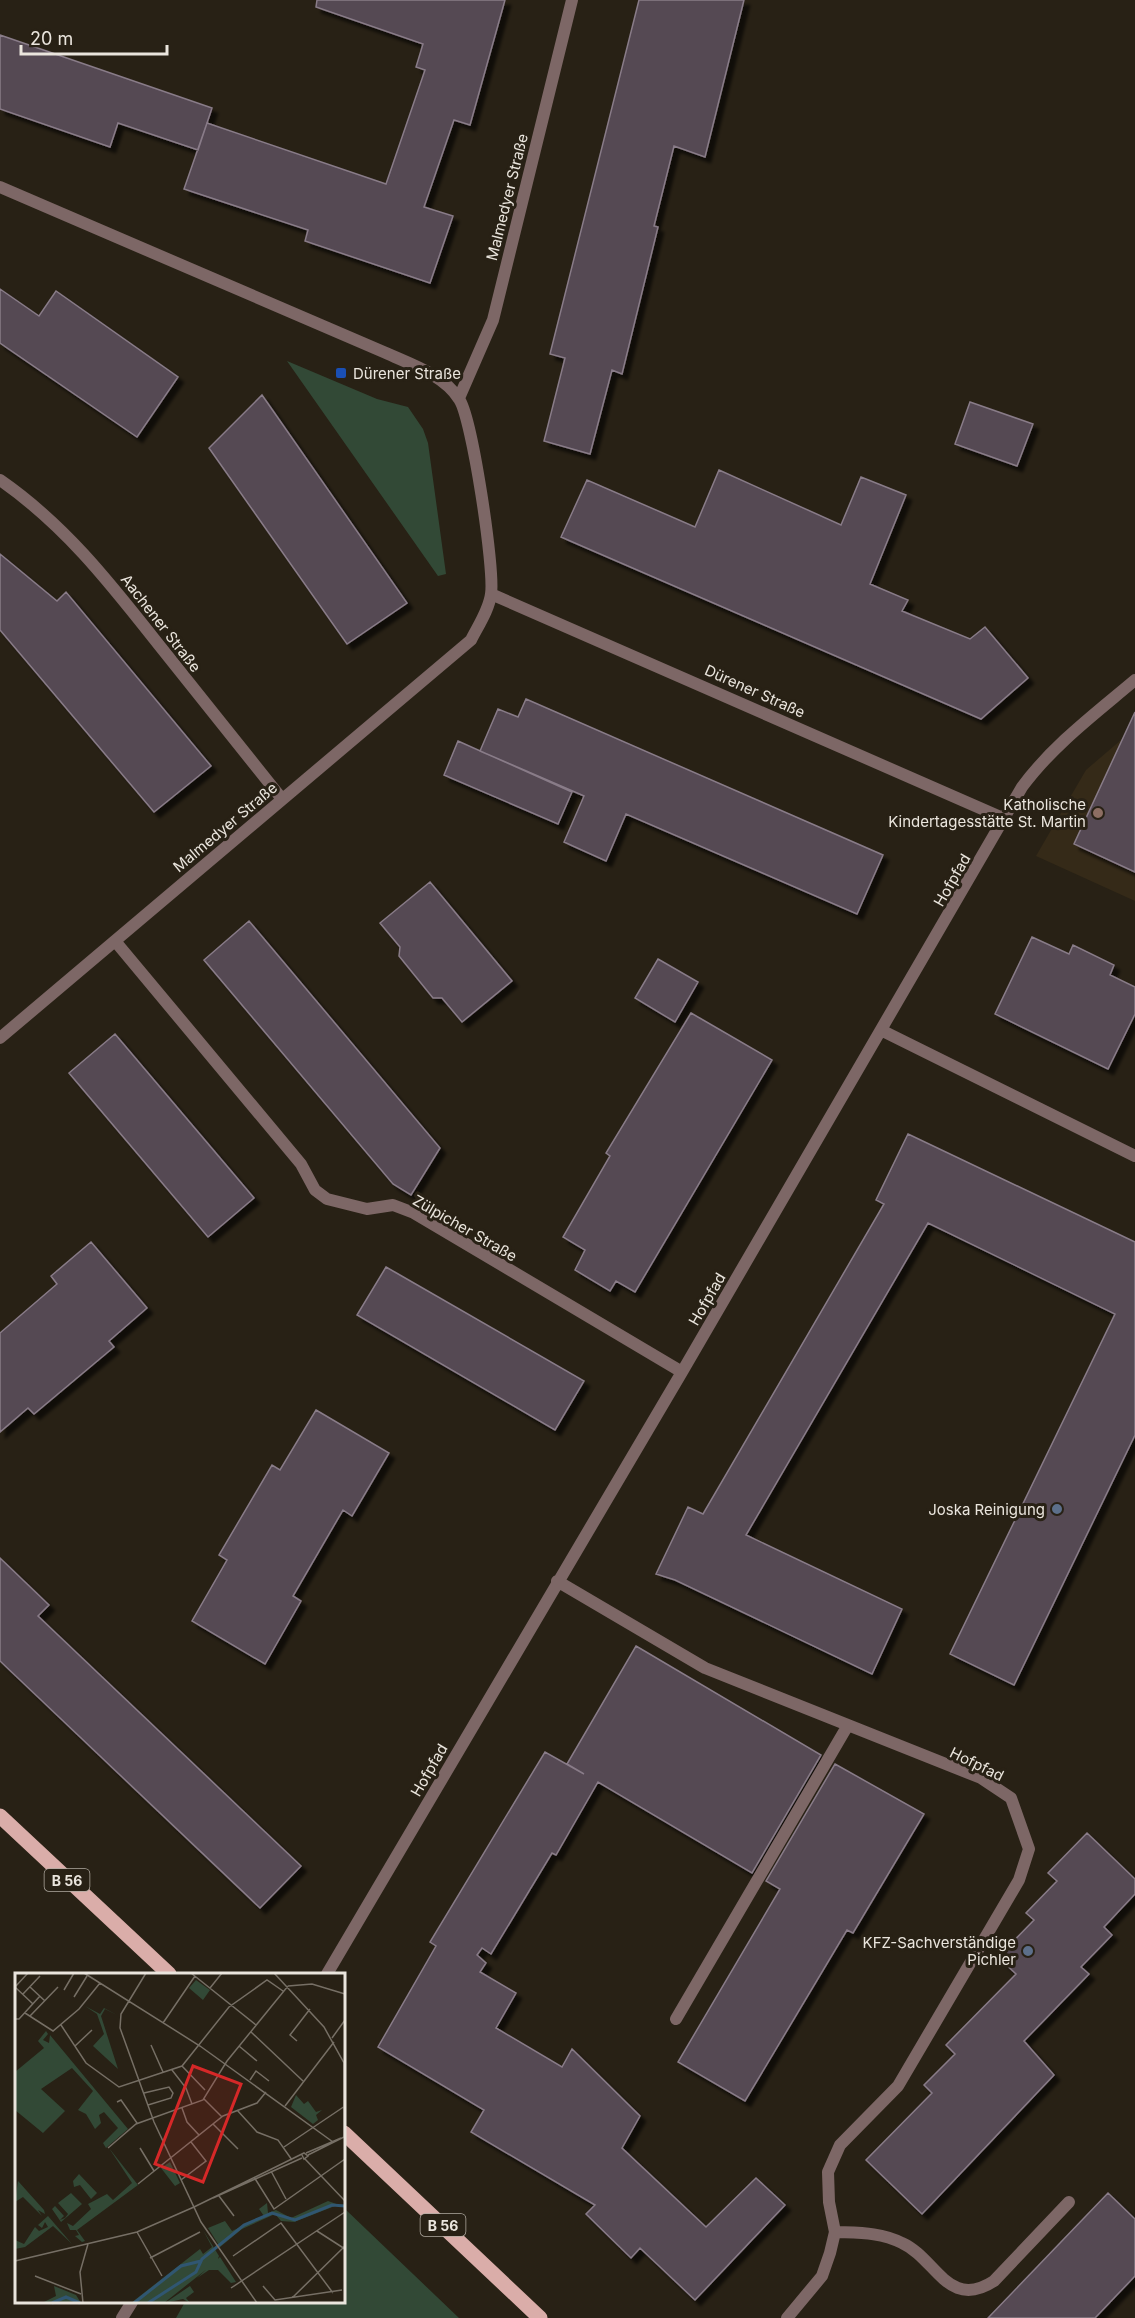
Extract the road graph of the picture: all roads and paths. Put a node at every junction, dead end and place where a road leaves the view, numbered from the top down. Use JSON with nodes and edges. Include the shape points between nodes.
{"nodes":[{"id":1,"x":572,"y":0,"type":"edge"},
{"id":2,"x":0,"y":187,"type":"edge"},
{"id":3,"x":459,"y":398,"type":"junction"},
{"id":4,"x":0,"y":480,"type":"edge"},
{"id":5,"x":491,"y":594,"type":"junction"},
{"id":6,"x":1135,"y":680,"type":"edge"},
{"id":7,"x":282,"y":799,"type":"junction"},
{"id":8,"x":1005,"y":819,"type":"junction"},
{"id":9,"x":115,"y":941,"type":"junction"},
{"id":10,"x":881,"y":1030,"type":"junction"},
{"id":11,"x":0,"y":1038,"type":"edge"},
{"id":12,"x":1135,"y":1156,"type":"edge"},
{"id":13,"x":682,"y":1372,"type":"junction"},
{"id":14,"x":557,"y":1581,"type":"junction"},
{"id":15,"x":848,"y":1725,"type":"junction"},
{"id":16,"x":0,"y":1816,"type":"edge"},
{"id":17,"x":168,"y":1973,"type":"edge"},
{"id":18,"x":328,"y":1973,"type":"edge"},
{"id":19,"x":676,"y":2019,"type":"dead end"},
{"id":20,"x":345,"y":2134,"type":"edge"},
{"id":21,"x":1069,"y":2202,"type":"dead end"},
{"id":22,"x":835,"y":2232,"type":"junction"},
{"id":23,"x":131,"y":2303,"type":"edge"},
{"id":24,"x":122,"y":2318,"type":"edge"},
{"id":25,"x":540,"y":2318,"type":"edge"},
{"id":26,"x":787,"y":2318,"type":"edge"}],
"edges":[{"from":1,"to":3,"type":"street","name":"Malmedyer Straße","via":[[493,320]]},
{"from":2,"to":3,"type":"street","via":[[419,368]]},
{"from":3,"to":5,"type":"street","via":[[470,426],[489,553]]},
{"from":4,"to":7,"type":"street","name":"Aachener Straße","via":[[32,502],[96,565]]},
{"from":5,"to":7,"type":"street","name":"Malmedyer Straße","via":[[471,640]]},
{"from":5,"to":8,"type":"street","name":"Dürener Straße"},
{"from":6,"to":8,"type":"street","name":"Hofpfad","via":[[1035,769]]},
{"from":7,"to":9,"type":"street","name":"Malmedyer Straße"},
{"from":8,"to":10,"type":"street","name":"Hofpfad"},
{"from":9,"to":11,"type":"street","name":"Malmedyer Straße"},
{"from":9,"to":13,"type":"street","name":"Zülpicher Straße","via":[[301,1164],[315,1190],[327,1199],[367,1209],[393,1205],[414,1213]]},
{"from":10,"to":12,"type":"street"},
{"from":10,"to":13,"type":"street","name":"Hofpfad"},
{"from":13,"to":14,"type":"street","name":"Hofpfad"},
{"from":14,"to":15,"type":"street","name":"Hofpfad","via":[[705,1668]]},
{"from":14,"to":18,"type":"street","name":"Hofpfad"},
{"from":15,"to":19,"type":"street"},
{"from":15,"to":22,"type":"street","name":"Hofpfad","via":[[981,1778],[1011,1798],[1029,1849],[1018,1880],[898,2086],[840,2145],[828,2172]]},
{"from":16,"to":17,"type":"main road","number":"B 56"},
{"from":20,"to":25,"type":"main road","number":"B 56"},
{"from":21,"to":22,"type":"street","via":[[984,2287],[960,2289],[947,2283],[905,2244],[876,2233]]},
{"from":22,"to":26,"type":"street","via":[[822,2276]]},
{"from":23,"to":24,"type":"street"}]}
